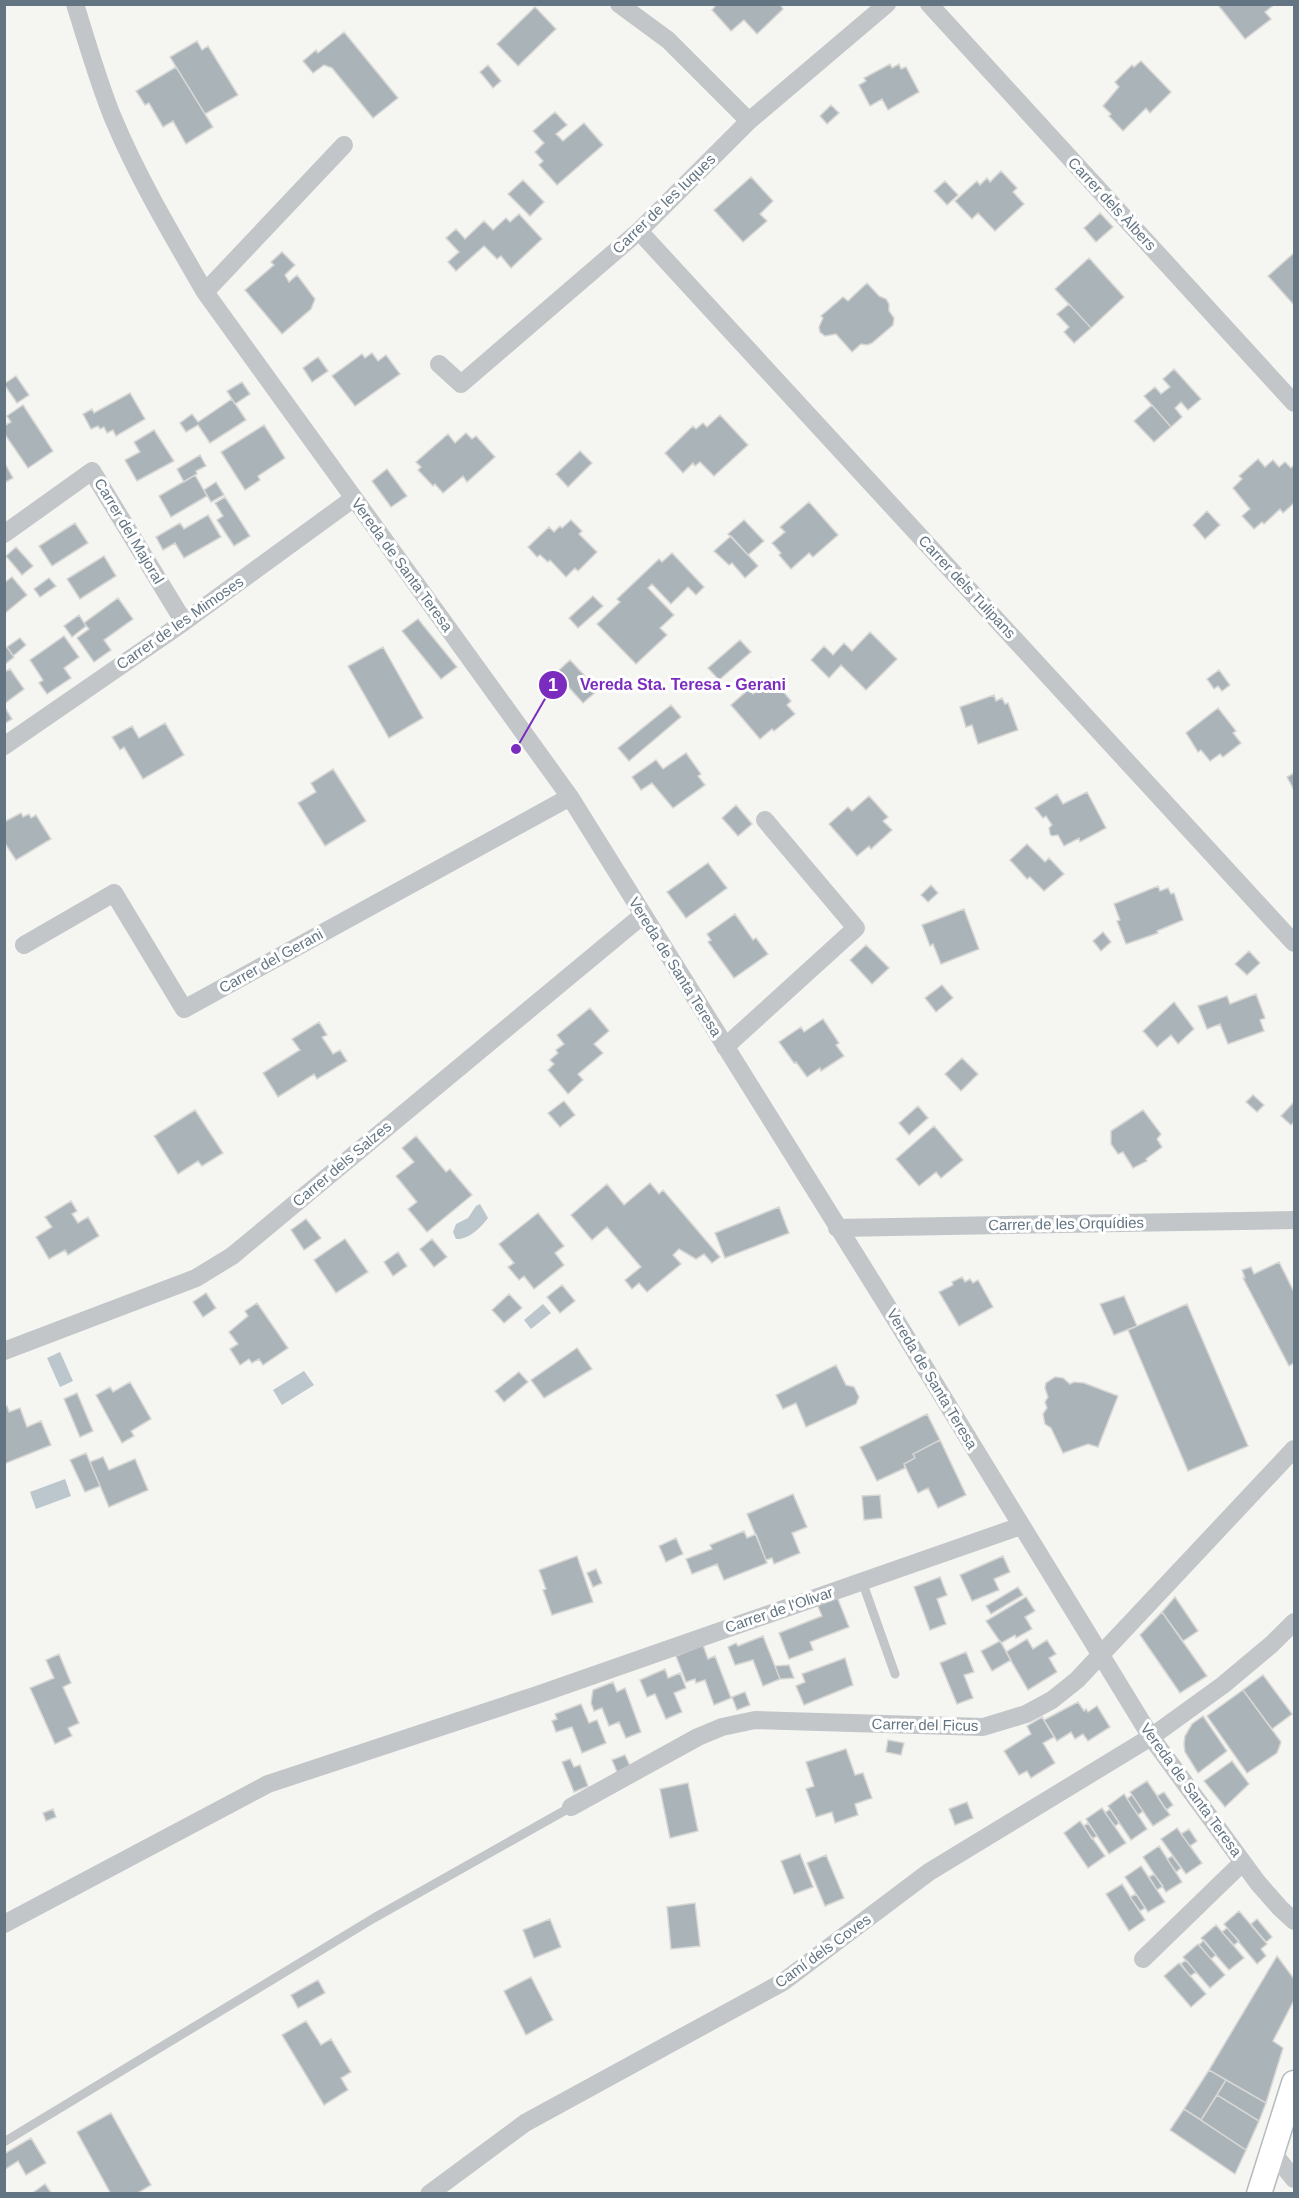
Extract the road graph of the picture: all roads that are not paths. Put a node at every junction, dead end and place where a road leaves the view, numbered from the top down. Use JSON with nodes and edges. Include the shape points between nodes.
{"nodes":[{"id":1,"x":75,"y":4,"type":"edge"},
{"id":2,"x":619,"y":4,"type":"edge"},
{"id":3,"x":887,"y":4,"type":"edge"},
{"id":4,"x":929,"y":4,"type":"edge"},
{"id":5,"x":749,"y":121,"type":"junction"},
{"id":6,"x":344,"y":144,"type":"dead end"},
{"id":7,"x":639,"y":231,"type":"junction"},
{"id":8,"x":205,"y":292,"type":"junction"},
{"id":9,"x":439,"y":364,"type":"dead end"},
{"id":10,"x":1294,"y":403,"type":"edge"},
{"id":11,"x":354,"y":498,"type":"junction"},
{"id":12,"x":4,"y":534,"type":"edge"},
{"id":13,"x":184,"y":622,"type":"junction"},
{"id":14,"x":4,"y":746,"type":"edge"},
{"id":15,"x":570,"y":797,"type":"junction"},
{"id":16,"x":765,"y":820,"type":"dead end"},
{"id":17,"x":643,"y":915,"type":"junction"},
{"id":18,"x":1294,"y":943,"type":"edge"},
{"id":19,"x":24,"y":945,"type":"dead end"},
{"id":20,"x":725,"y":1047,"type":"junction"},
{"id":21,"x":1294,"y":1220,"type":"edge"},
{"id":22,"x":837,"y":1228,"type":"junction"},
{"id":23,"x":4,"y":1351,"type":"edge"},
{"id":24,"x":1294,"y":1449,"type":"edge"},
{"id":25,"x":1021,"y":1526,"type":"junction"},
{"id":26,"x":862,"y":1581,"type":"junction"},
{"id":27,"x":1294,"y":1622,"type":"edge"},
{"id":28,"x":1100,"y":1654,"type":"junction"},
{"id":29,"x":895,"y":1674,"type":"dead end"},
{"id":30,"x":1151,"y":1737,"type":"junction"},
{"id":31,"x":571,"y":1807,"type":"joint"},
{"id":32,"x":1242,"y":1863,"type":"junction"},
{"id":33,"x":1294,"y":1921,"type":"edge"},
{"id":34,"x":4,"y":1924,"type":"edge"},
{"id":35,"x":1143,"y":1959,"type":"dead end"},
{"id":36,"x":1294,"y":2083,"type":"edge"},
{"id":37,"x":1290,"y":2114,"type":"edge"},
{"id":38,"x":4,"y":2142,"type":"edge"},
{"id":39,"x":1273,"y":2153,"type":"junction"},
{"id":40,"x":1294,"y":2179,"type":"edge"},
{"id":41,"x":429,"y":2193,"type":"edge"},
{"id":42,"x":1259,"y":2193,"type":"edge"}],
"edges":[{"from":1,"to":8,"type":"street","name":"Vereda de Santa Teresa","via":[[122,140]]},
{"from":2,"to":5,"type":"street","via":[[668,40]]},
{"from":3,"to":5,"type":"street","name":"Carrer de les Iuques"},
{"from":4,"to":10,"type":"street","name":"Carrer dels Àlbers"},
{"from":5,"to":7,"type":"street","name":"Carrer de les Iuques"},
{"from":6,"to":8,"type":"street"},
{"from":7,"to":9,"type":"street","name":"Carrer de les Iuques","via":[[461,384]]},
{"from":7,"to":18,"type":"street","name":"Carrer dels Tulipans"},
{"from":8,"to":11,"type":"street","name":"Vereda de Santa Teresa"},
{"from":11,"to":13,"type":"street","name":"Carrer de les Mimoses"},
{"from":11,"to":15,"type":"street","name":"Vereda de Santa Teresa"},
{"from":12,"to":13,"type":"street","name":"Carrer del Majoral","via":[[92,471]]},
{"from":13,"to":14,"type":"street","name":"Carrer de les Mimoses"},
{"from":15,"to":17,"type":"street","name":"Vereda de Santa Teresa"},
{"from":15,"to":19,"type":"street","name":"Carrer del Gerani","via":[[184,1009],[114,893]]},
{"from":16,"to":20,"type":"street","via":[[856,928]]},
{"from":17,"to":20,"type":"street","name":"Vereda de Santa Teresa"},
{"from":17,"to":23,"type":"street","name":"Carrer dels Salzes","via":[[232,1256],[196,1278]]},
{"from":20,"to":22,"type":"street","name":"Vereda de Santa Teresa"},
{"from":21,"to":22,"type":"street","name":"Carrer de les Orquídies"},
{"from":22,"to":25,"type":"street","name":"Vereda de Santa Teresa"},
{"from":24,"to":28,"type":"street","name":"Carrer del Ficus"},
{"from":25,"to":26,"type":"street","name":"Carrer de l'Olivar"},
{"from":25,"to":28,"type":"street","name":"Vereda de Santa Teresa"},
{"from":26,"to":29,"type":"lane"},
{"from":26,"to":34,"type":"street","name":"Carrer de l'Olivar","via":[[268,1784]]},
{"from":27,"to":30,"type":"street","name":"Camí dels Coves","via":[[1223,1685]]},
{"from":28,"to":30,"type":"street","name":"Vereda de Santa Teresa"},
{"from":28,"to":31,"type":"street","name":"Carrer del Ficus","via":[[1052,1700],[1026,1714],[983,1727],[755,1720],[698,1737]]},
{"from":30,"to":32,"type":"street","name":"Vereda de Santa Teresa"},
{"from":30,"to":41,"type":"street","name":"Camí dels Coves","via":[[929,1872],[783,1982],[525,2123]]},
{"from":31,"to":38,"type":"lane","via":[[374,1918]]},
{"from":32,"to":33,"type":"street","name":"Vereda de Santa Teresa"},
{"from":32,"to":35,"type":"street"},
{"from":36,"to":37,"type":"street"},
{"from":37,"to":39,"type":"street"},
{"from":39,"to":40,"type":"street"},
{"from":39,"to":42,"type":"street"}]}
